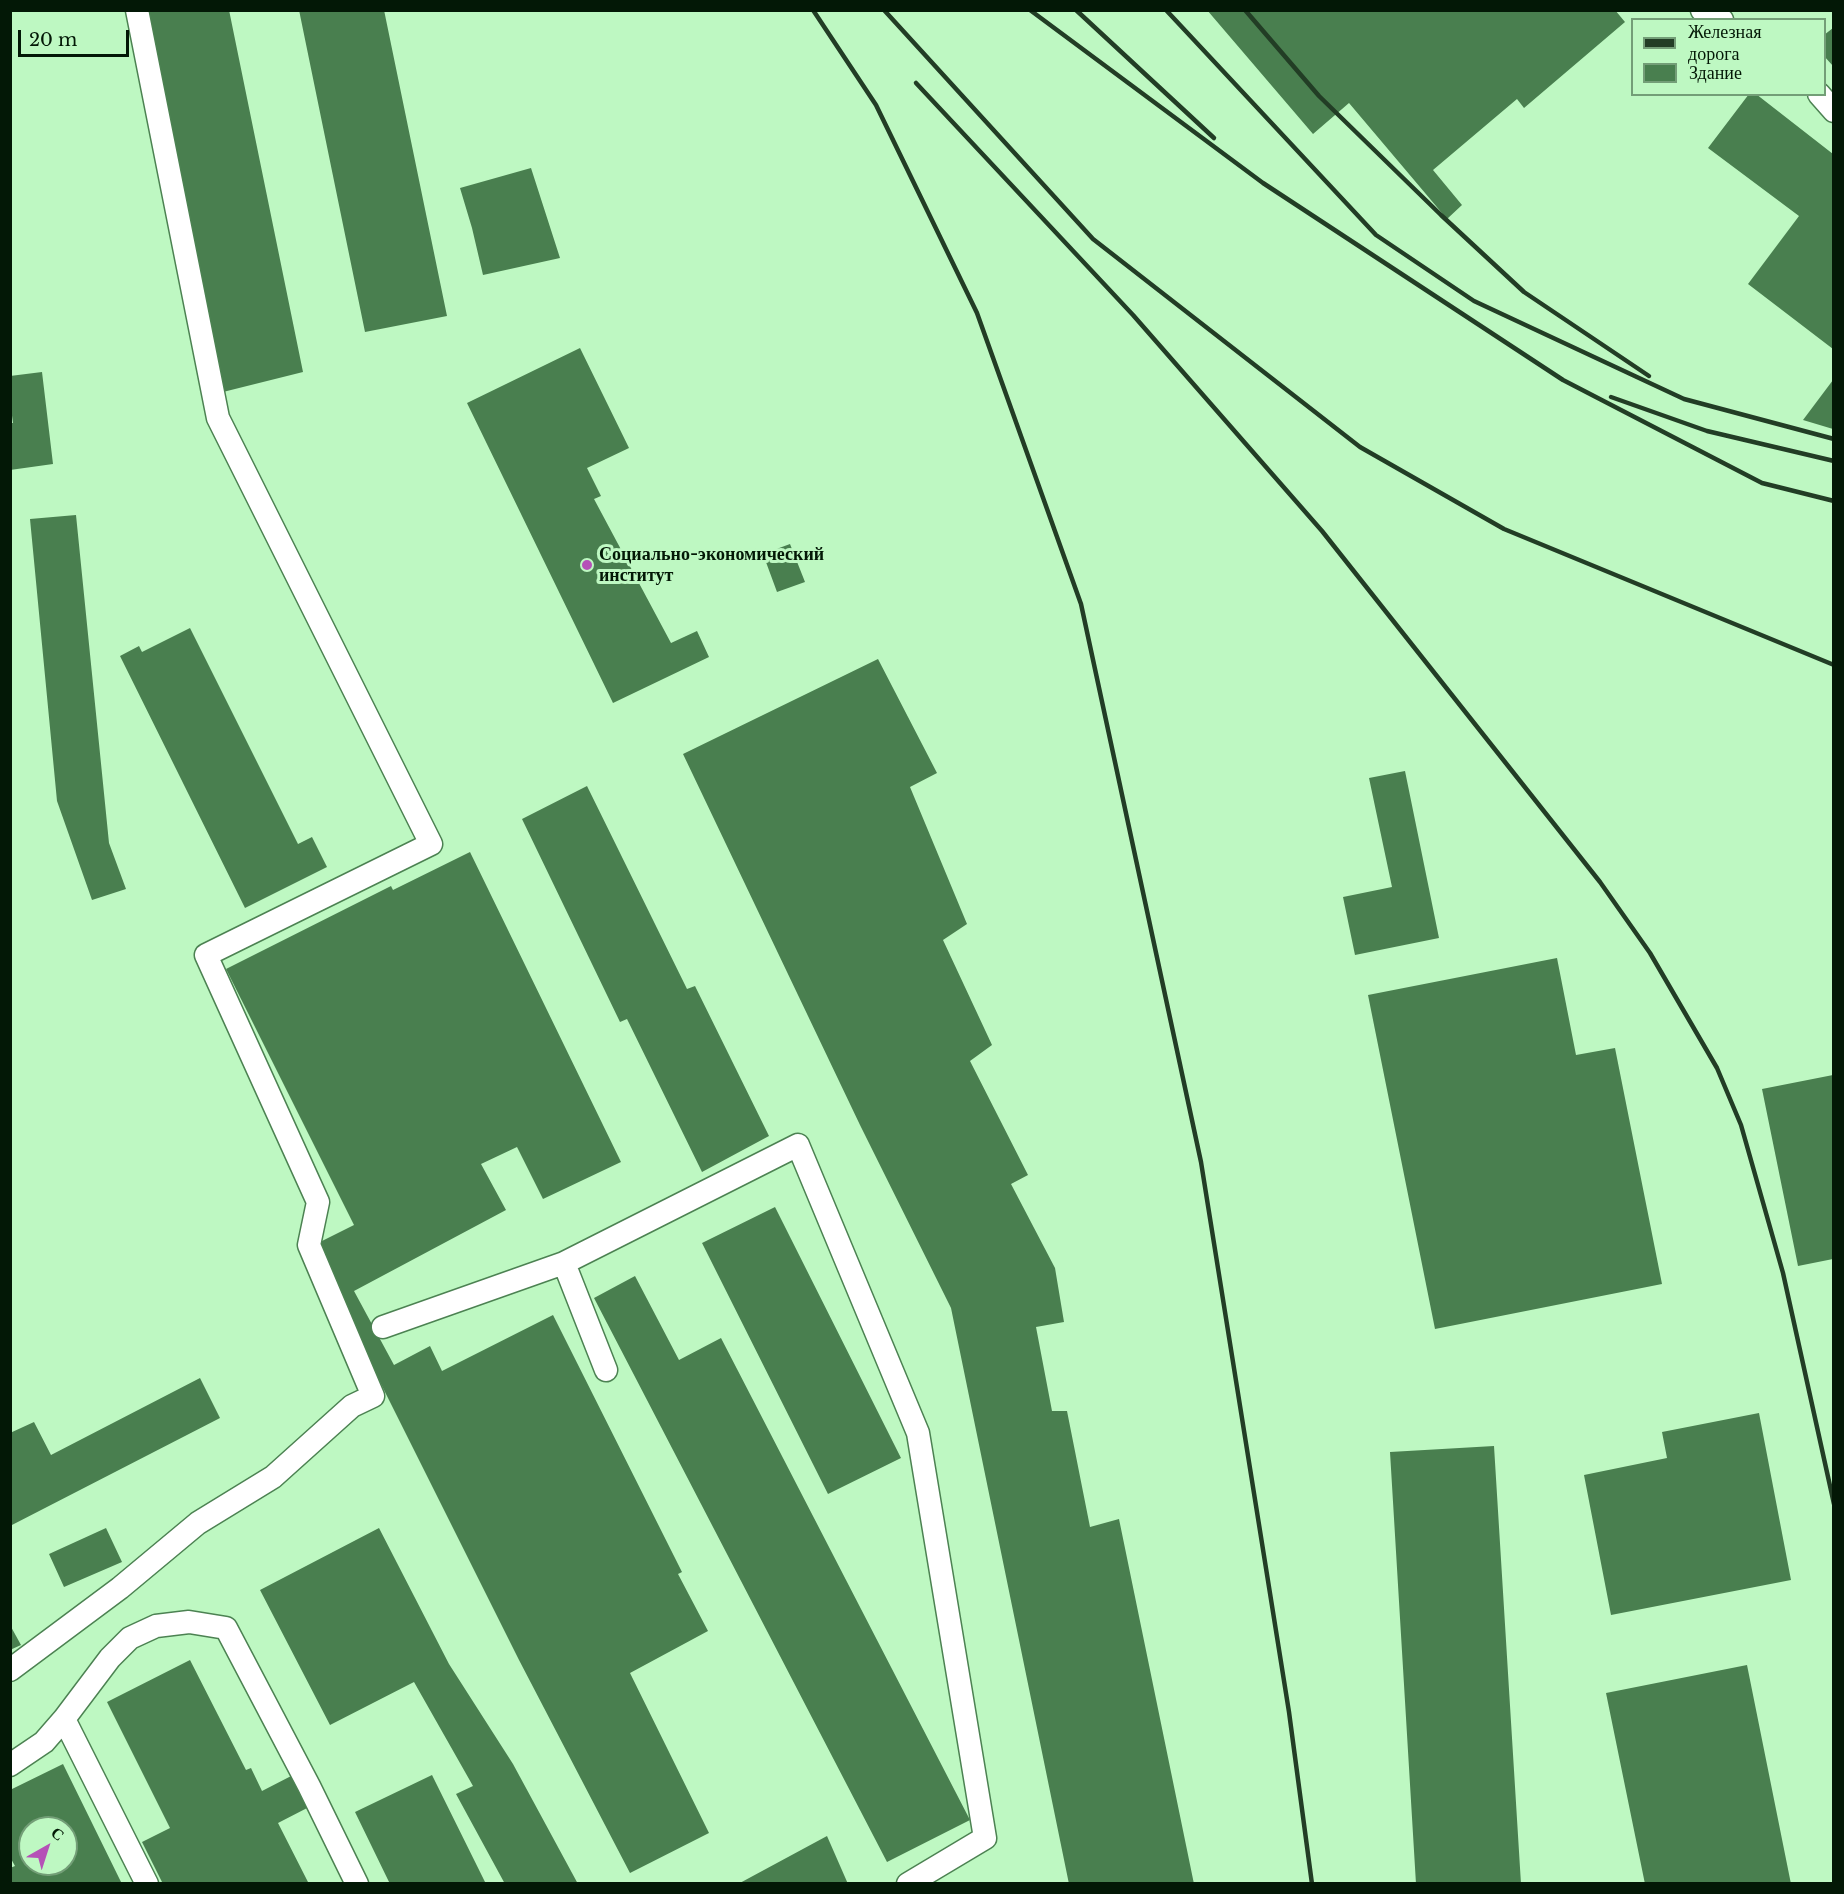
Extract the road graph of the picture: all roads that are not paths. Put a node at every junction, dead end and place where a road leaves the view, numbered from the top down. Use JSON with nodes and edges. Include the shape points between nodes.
{"nodes":[{"id":1,"x":137,"y":10,"type":"edge"},
{"id":2,"x":1702,"y":10,"type":"edge"},
{"id":3,"x":1718,"y":18,"type":"edge"},
{"id":4,"x":1822,"y":96,"type":"edge"},
{"id":5,"x":1833,"y":111,"type":"edge"},
{"id":6,"x":564,"y":1263,"type":"junction"},
{"id":7,"x":383,"y":1327,"type":"dead end"},
{"id":8,"x":606,"y":1370,"type":"dead end"},
{"id":9,"x":10,"y":1671,"type":"edge"},
{"id":10,"x":64,"y":1719,"type":"junction"},
{"id":11,"x":10,"y":1765,"type":"edge"},
{"id":12,"x":147,"y":1884,"type":"edge"},
{"id":13,"x":357,"y":1884,"type":"edge"},
{"id":14,"x":908,"y":1884,"type":"edge"}],
"edges":[{"from":1,"to":9,"type":"lane","via":[[218,418],[431,844],[206,955],[318,1202],[309,1245],[373,1396],[352,1406],[273,1477],[198,1522],[120,1588]]},
{"from":2,"to":3,"type":"lane"},
{"from":4,"to":5,"type":"lane"},
{"from":6,"to":7,"type":"lane"},
{"from":6,"to":8,"type":"lane"},
{"from":6,"to":14,"type":"lane","via":[[798,1145],[918,1433],[986,1838]]},
{"from":10,"to":11,"type":"lane","via":[[44,1742]]},
{"from":10,"to":12,"type":"lane"},
{"from":10,"to":13,"type":"lane","via":[[130,1638],[156,1626],[189,1622],[226,1628]]}]}
